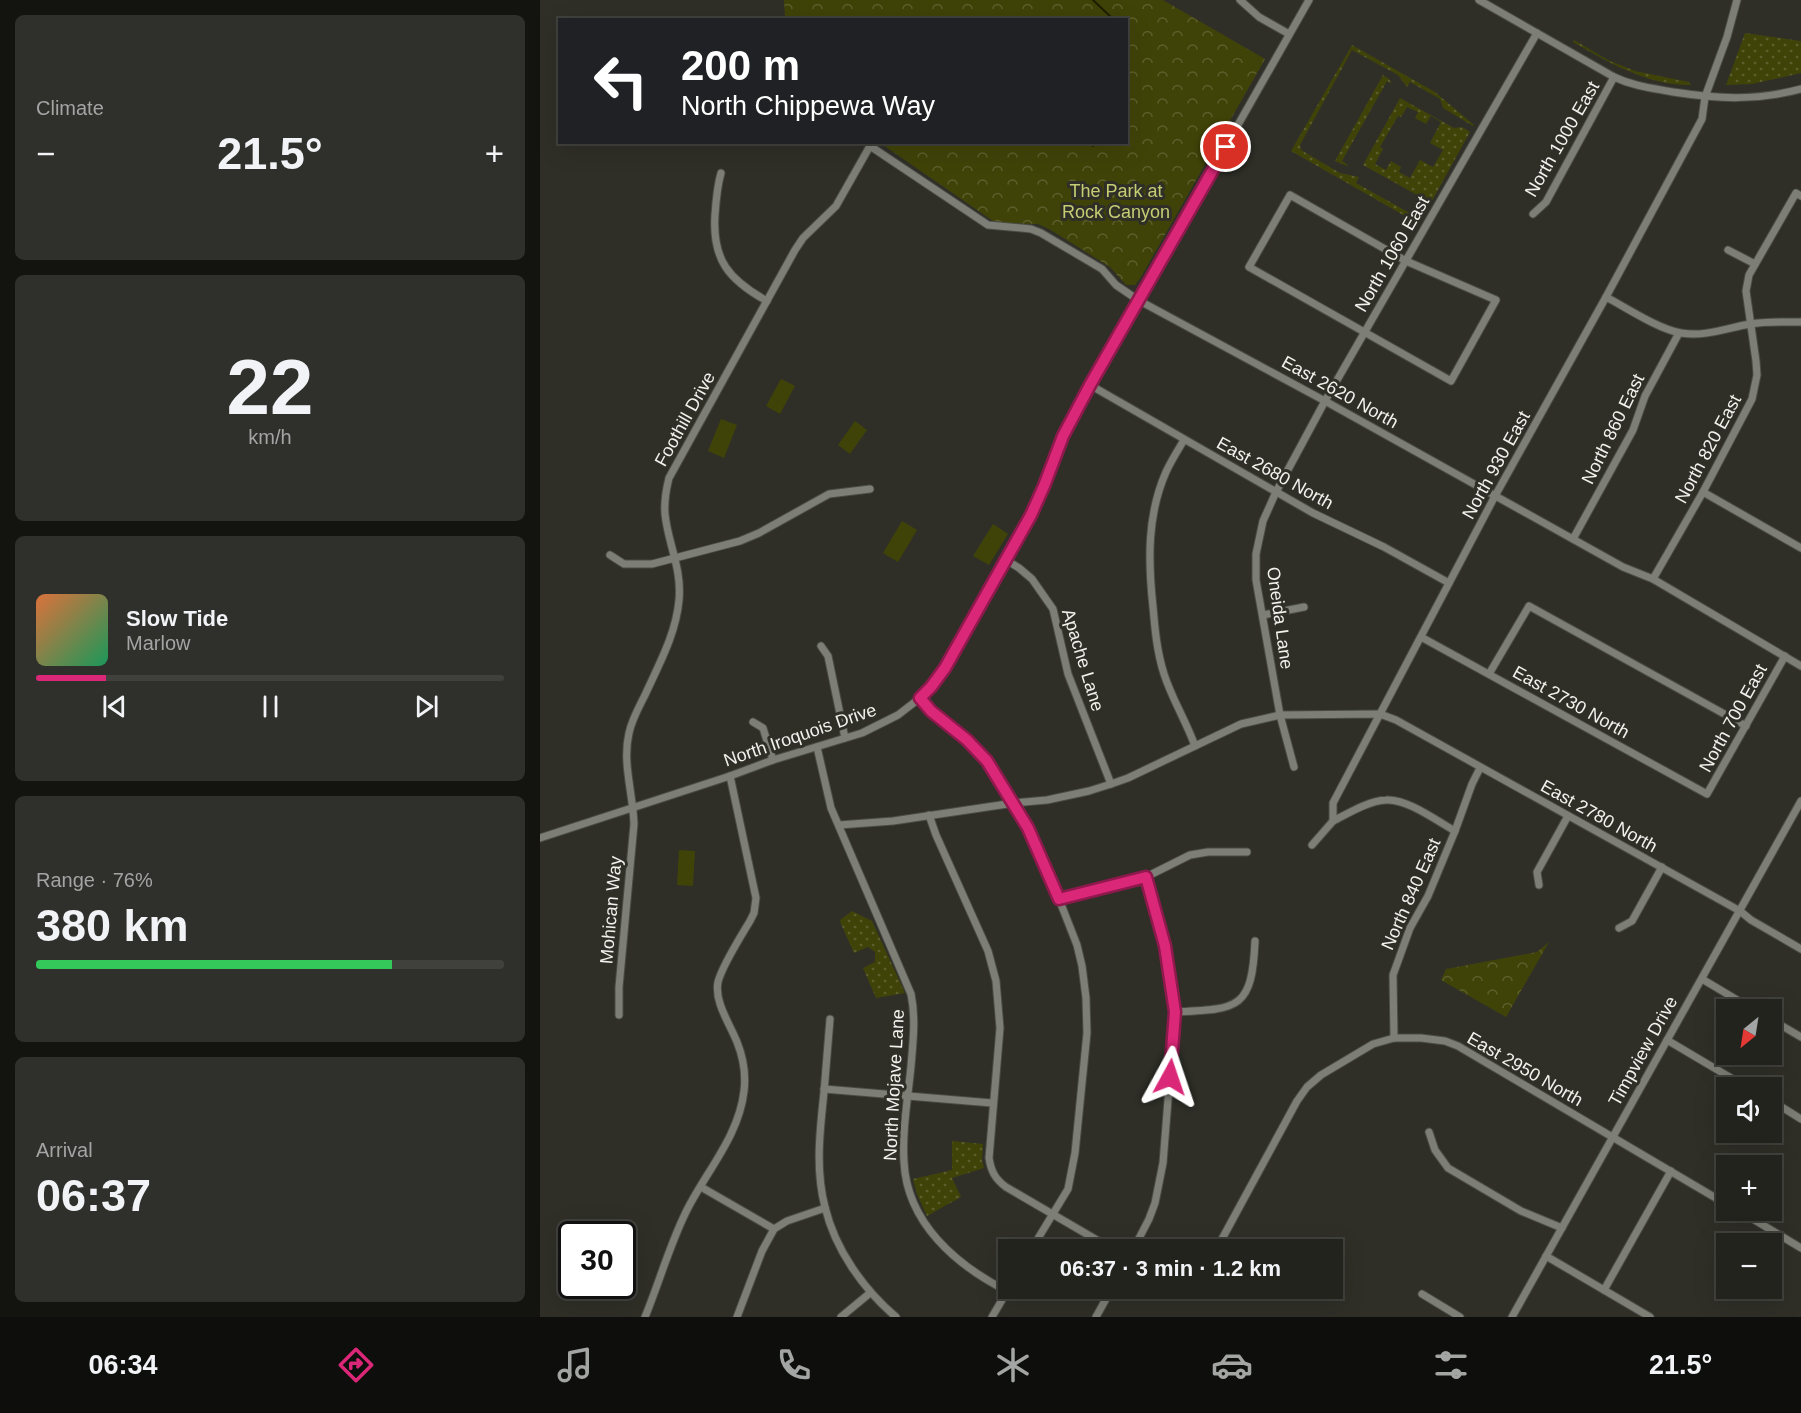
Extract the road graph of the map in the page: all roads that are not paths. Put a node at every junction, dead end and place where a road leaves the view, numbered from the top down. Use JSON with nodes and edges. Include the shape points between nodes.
{"nodes":[{"id":1,"x":1240,"y":0,"type":"edge"},
{"id":2,"x":1309,"y":0,"type":"edge"},
{"id":3,"x":1479,"y":0,"type":"edge"},
{"id":4,"x":1737,"y":0,"type":"edge"},
{"id":5,"x":1537,"y":33,"type":"junction"},
{"id":6,"x":1289,"y":34,"type":"junction"},
{"id":7,"x":1614,"y":77,"type":"junction"},
{"id":8,"x":1801,"y":89,"type":"edge"},
{"id":9,"x":1705,"y":97,"type":"junction"},
{"id":10,"x":870,"y":146,"type":"joint"},
{"id":11,"x":721,"y":172,"type":"dead end"},
{"id":12,"x":1798,"y":194,"type":"edge"},
{"id":13,"x":1533,"y":214,"type":"dead end"},
{"id":14,"x":1728,"y":250,"type":"dead end"},
{"id":15,"x":1406,"y":261,"type":"junction"},
{"id":16,"x":1755,"y":264,"type":"junction"},
{"id":17,"x":1606,"y":297,"type":"junction"},
{"id":18,"x":1138,"y":300,"type":"junction"},
{"id":19,"x":768,"y":301,"type":"junction"},
{"id":20,"x":1801,"y":322,"type":"edge"},
{"id":21,"x":1750,"y":324,"type":"junction"},
{"id":22,"x":1365,"y":332,"type":"junction"},
{"id":23,"x":1679,"y":333,"type":"junction"},
{"id":24,"x":1090,"y":385,"type":"junction"},
{"id":25,"x":1325,"y":401,"type":"junction"},
{"id":26,"x":1184,"y":440,"type":"junction"},
{"id":27,"x":870,"y":489,"type":"dead end"},
{"id":28,"x":1276,"y":492,"type":"junction"},
{"id":29,"x":1702,"y":492,"type":"junction"},
{"id":30,"x":1495,"y":496,"type":"junction"},
{"id":31,"x":1573,"y":539,"type":"junction"},
{"id":32,"x":1801,"y":548,"type":"edge"},
{"id":33,"x":610,"y":555,"type":"dead end"},
{"id":34,"x":676,"y":558,"type":"junction"},
{"id":35,"x":1006,"y":560,"type":"junction"},
{"id":36,"x":1653,"y":579,"type":"junction"},
{"id":37,"x":1449,"y":583,"type":"junction"},
{"id":38,"x":1304,"y":607,"type":"dead end"},
{"id":39,"x":1263,"y":615,"type":"junction"},
{"id":40,"x":1420,"y":636,"type":"junction"},
{"id":41,"x":821,"y":646,"type":"dead end"},
{"id":42,"x":1785,"y":656,"type":"junction"},
{"id":43,"x":1801,"y":666,"type":"edge"},
{"id":44,"x":1489,"y":674,"type":"junction"},
{"id":45,"x":920,"y":698,"type":"junction"},
{"id":46,"x":1380,"y":714,"type":"junction"},
{"id":47,"x":1280,"y":715,"type":"junction"},
{"id":48,"x":753,"y":722,"type":"dead end"},
{"id":49,"x":1746,"y":726,"type":"junction"},
{"id":50,"x":845,"y":738,"type":"junction"},
{"id":51,"x":1195,"y":746,"type":"junction"},
{"id":52,"x":817,"y":747,"type":"junction"},
{"id":53,"x":773,"y":760,"type":"junction"},
{"id":54,"x":1294,"y":767,"type":"dead end"},
{"id":55,"x":1480,"y":768,"type":"junction"},
{"id":56,"x":730,"y":776,"type":"junction"},
{"id":57,"x":1111,"y":784,"type":"junction"},
{"id":58,"x":1707,"y":794,"type":"joint"},
{"id":59,"x":1801,"y":801,"type":"edge"},
{"id":60,"x":1014,"y":803,"type":"junction"},
{"id":61,"x":633,"y":808,"type":"junction"},
{"id":62,"x":929,"y":815,"type":"junction"},
{"id":63,"x":1568,"y":816,"type":"junction"},
{"id":64,"x":1333,"y":821,"type":"junction"},
{"id":65,"x":839,"y":825,"type":"junction"},
{"id":66,"x":1455,"y":831,"type":"junction"},
{"id":67,"x":540,"y":838,"type":"edge"},
{"id":68,"x":1312,"y":845,"type":"dead end"},
{"id":69,"x":1247,"y":852,"type":"dead end"},
{"id":70,"x":1662,"y":867,"type":"junction"},
{"id":71,"x":1146,"y":877,"type":"junction"},
{"id":72,"x":1539,"y":885,"type":"dead end"},
{"id":73,"x":1059,"y":899,"type":"junction"},
{"id":74,"x":1740,"y":911,"type":"junction"},
{"id":75,"x":1619,"y":928,"type":"dead end"},
{"id":76,"x":1255,"y":941,"type":"dead end"},
{"id":77,"x":1801,"y":949,"type":"edge"},
{"id":78,"x":1702,"y":979,"type":"junction"},
{"id":79,"x":1736,"y":999,"type":"edge"},
{"id":80,"x":1175,"y":1012,"type":"junction"},
{"id":81,"x":619,"y":1015,"type":"dead end"},
{"id":82,"x":830,"y":1019,"type":"dead end"},
{"id":83,"x":1782,"y":1026,"type":"edge"},
{"id":84,"x":1801,"y":1037,"type":"edge"},
{"id":85,"x":1394,"y":1038,"type":"junction"},
{"id":86,"x":1667,"y":1040,"type":"junction"},
{"id":87,"x":1729,"y":1077,"type":"edge"},
{"id":88,"x":824,"y":1089,"type":"junction"},
{"id":89,"x":908,"y":1097,"type":"junction"},
{"id":90,"x":992,"y":1103,"type":"junction"},
{"id":91,"x":1782,"y":1107,"type":"edge"},
{"id":92,"x":1801,"y":1119,"type":"edge"},
{"id":93,"x":1429,"y":1132,"type":"dead end"},
{"id":94,"x":1612,"y":1137,"type":"junction"},
{"id":95,"x":1671,"y":1171,"type":"junction"},
{"id":96,"x":701,"y":1186,"type":"junction"},
{"id":97,"x":1716,"y":1198,"type":"edge"},
{"id":98,"x":825,"y":1208,"type":"junction"},
{"id":99,"x":1053,"y":1213,"type":"junction"},
{"id":100,"x":1756,"y":1221,"type":"edge"},
{"id":101,"x":1562,"y":1228,"type":"junction"},
{"id":102,"x":774,"y":1229,"type":"junction"},
{"id":103,"x":1038,"y":1239,"type":"edge"},
{"id":104,"x":1096,"y":1239,"type":"edge"},
{"id":105,"x":1139,"y":1239,"type":"edge"},
{"id":106,"x":1222,"y":1239,"type":"edge"},
{"id":107,"x":1801,"y":1248,"type":"edge"},
{"id":108,"x":1546,"y":1256,"type":"junction"},
{"id":109,"x":998,"y":1286,"type":"edge"},
{"id":110,"x":1604,"y":1290,"type":"junction"},
{"id":111,"x":870,"y":1293,"type":"junction"},
{"id":112,"x":1422,"y":1294,"type":"dead end"},
{"id":113,"x":1003,"y":1299,"type":"edge"},
{"id":114,"x":1106,"y":1299,"type":"edge"},
{"id":115,"x":645,"y":1317,"type":"edge"},
{"id":116,"x":737,"y":1317,"type":"edge"},
{"id":117,"x":841,"y":1317,"type":"edge"},
{"id":118,"x":896,"y":1317,"type":"edge"},
{"id":119,"x":992,"y":1317,"type":"edge"},
{"id":120,"x":1096,"y":1317,"type":"edge"},
{"id":121,"x":1460,"y":1317,"type":"edge"},
{"id":122,"x":1512,"y":1317,"type":"edge"},
{"id":123,"x":1650,"y":1317,"type":"edge"}],
"edges":[{"from":1,"to":6,"type":"street","via":[[1259,17]]},
{"from":2,"to":6,"type":"street","name":"North Iroquois Drive"},
{"from":3,"to":5,"type":"street"},
{"from":4,"to":9,"type":"street","name":"North 930 East"},
{"from":5,"to":7,"type":"street"},
{"from":5,"to":15,"type":"street","name":"North 1060 East"},
{"from":6,"to":18,"type":"street","name":"North Iroquois Drive"},
{"from":7,"to":9,"type":"street","via":[[1638,86]]},
{"from":7,"to":13,"type":"street","name":"North 1000 East","via":[[1546,202]]},
{"from":8,"to":9,"type":"street","via":[[1751,98]]},
{"from":9,"to":17,"type":"street","name":"North 930 East","via":[[1702,119]]},
{"from":10,"to":18,"type":"street","name":"East 2620 North","via":[[977,219],[988,225],[1031,229],[1041,234],[1102,269]]},
{"from":10,"to":19,"type":"street","name":"Foothill Drive","via":[[836,206],[795,250]]},
{"from":11,"to":19,"type":"street","via":[[714,232],[718,249],[740,284]]},
{"from":12,"to":16,"type":"street","name":"North 820 East"},
{"from":14,"to":16,"type":"street"},
{"from":15,"to":22,"type":"street","name":"North 1060 East"},
{"from":15,"to":22,"type":"street","via":[[1496,300],[1451,381]]},
{"from":15,"to":22,"type":"street","via":[[1290,195],[1249,267]]},
{"from":16,"to":21,"type":"street","name":"North 820 East","via":[[1746,291]]},
{"from":17,"to":23,"type":"street"},
{"from":17,"to":30,"type":"street","name":"North 930 East"},
{"from":18,"to":24,"type":"street","name":"North Iroquois Drive"},
{"from":18,"to":25,"type":"street","name":"East 2620 North"},
{"from":19,"to":34,"type":"street","name":"Foothill Drive","via":[[669,478],[664,513]]},
{"from":20,"to":21,"type":"street"},
{"from":21,"to":23,"type":"street","via":[[1706,334]]},
{"from":21,"to":29,"type":"street","name":"North 820 East","via":[[1756,361],[1752,399]]},
{"from":22,"to":25,"type":"street","name":"North 1060 East"},
{"from":23,"to":31,"type":"street","name":"North 860 East","via":[[1645,396],[1633,430]]},
{"from":24,"to":26,"type":"street","name":"East 2680 North"},
{"from":24,"to":35,"type":"street","name":"North Iroquois Drive","via":[[1063,436],[1031,515]]},
{"from":25,"to":28,"type":"street","name":"North 1060 East"},
{"from":25,"to":30,"type":"street","name":"East 2620 North"},
{"from":26,"to":28,"type":"street","name":"East 2680 North"},
{"from":26,"to":51,"type":"street","via":[[1166,472],[1156,502],[1149,572],[1161,668]]},
{"from":27,"to":34,"type":"street","via":[[829,494],[740,541]]},
{"from":28,"to":37,"type":"street","name":"East 2680 North"},
{"from":28,"to":39,"type":"street","name":"Oneida Lane","via":[[1263,521],[1256,554]]},
{"from":29,"to":32,"type":"street"},
{"from":29,"to":36,"type":"street","name":"North 820 East"},
{"from":30,"to":31,"type":"street","name":"East 2620 North"},
{"from":30,"to":37,"type":"street","name":"North 930 East"},
{"from":31,"to":36,"type":"street","name":"East 2620 North"},
{"from":33,"to":34,"type":"street","via":[[624,564],[652,564]]},
{"from":34,"to":61,"type":"street","name":"Foothill Drive","via":[[680,586],[675,626],[627,742]]},
{"from":35,"to":45,"type":"street","name":"North Iroquois Drive","via":[[945,668]]},
{"from":35,"to":57,"type":"street","name":"Apache Lane","via":[[1032,579],[1053,609],[1068,674]]},
{"from":36,"to":42,"type":"street","name":"East 2620 North"},
{"from":37,"to":40,"type":"street","name":"North 930 East"},
{"from":38,"to":39,"type":"street"},
{"from":39,"to":47,"type":"street","name":"Oneida Lane"},
{"from":40,"to":44,"type":"street","name":"East 2730 North"},
{"from":40,"to":46,"type":"street","name":"North 930 East"},
{"from":41,"to":50,"type":"street","via":[[828,656]]},
{"from":42,"to":43,"type":"street","name":"East 2620 North"},
{"from":42,"to":49,"type":"street","name":"North 700 East"},
{"from":44,"to":49,"type":"street","via":[[1529,606]]},
{"from":44,"to":58,"type":"street","name":"East 2730 North"},
{"from":45,"to":50,"type":"street","name":"North Iroquois Drive","via":[[874,728]]},
{"from":45,"to":60,"type":"street","via":[[987,761]]},
{"from":46,"to":47,"type":"street"},
{"from":46,"to":55,"type":"street","name":"East 2780 North"},
{"from":46,"to":64,"type":"street","name":"North 930 East","via":[[1333,803]]},
{"from":47,"to":51,"type":"street","via":[[1241,723]]},
{"from":47,"to":54,"type":"street","name":"Oneida Lane"},
{"from":48,"to":53,"type":"street","via":[[763,728]]},
{"from":49,"to":58,"type":"street","name":"North 700 East"},
{"from":50,"to":52,"type":"street","name":"North Iroquois Drive"},
{"from":51,"to":57,"type":"street"},
{"from":52,"to":53,"type":"street","name":"North Iroquois Drive"},
{"from":52,"to":65,"type":"street","name":"North Mojave Lane"},
{"from":53,"to":56,"type":"street","name":"North Iroquois Drive"},
{"from":55,"to":63,"type":"street","name":"East 2780 North"},
{"from":55,"to":66,"type":"street","name":"North 840 East"},
{"from":56,"to":61,"type":"street","name":"North Iroquois Drive"},
{"from":56,"to":96,"type":"street","via":[[756,898],[754,913],[717,989],[742,1056],[744,1090],[734,1128]]},
{"from":57,"to":60,"type":"street","via":[[1047,800]]},
{"from":59,"to":74,"type":"street","name":"Timpview Drive"},
{"from":60,"to":62,"type":"street"},
{"from":60,"to":73,"type":"street"},
{"from":61,"to":67,"type":"street","name":"North Iroquois Drive"},
{"from":61,"to":81,"type":"street","name":"Mohican Way"},
{"from":62,"to":65,"type":"street"},
{"from":62,"to":90,"type":"street","via":[[988,951],[996,981],[1000,1028]]},
{"from":63,"to":70,"type":"street","name":"East 2780 North"},
{"from":63,"to":72,"type":"street","via":[[1537,872]]},
{"from":64,"to":66,"type":"street","via":[[1389,799],[1405,803]]},
{"from":64,"to":68,"type":"street"},
{"from":65,"to":89,"type":"street","name":"North Mojave Lane","via":[[911,994],[915,1020]]},
{"from":66,"to":85,"type":"street","name":"North 840 East","via":[[1393,975]]},
{"from":69,"to":71,"type":"street","via":[[1190,855]]},
{"from":70,"to":74,"type":"street","name":"East 2780 North"},
{"from":70,"to":75,"type":"street","via":[[1632,921]]},
{"from":71,"to":73,"type":"street"},
{"from":71,"to":80,"type":"street","via":[[1165,946]]},
{"from":73,"to":99,"type":"street","via":[[1082,966],[1087,1033],[1072,1172],[1068,1189]]},
{"from":74,"to":77,"type":"street","name":"East 2780 North"},
{"from":74,"to":78,"type":"street","name":"Timpview Drive"},
{"from":76,"to":80,"type":"street","via":[[1250,982],[1242,998],[1218,1010]]},
{"from":78,"to":79,"type":"street"},
{"from":78,"to":86,"type":"street","name":"Timpview Drive"},
{"from":80,"to":105,"type":"street","via":[[1163,1163],[1155,1203]]},
{"from":82,"to":88,"type":"street"},
{"from":83,"to":84,"type":"street"},
{"from":85,"to":94,"type":"street","name":"East 2950 North","via":[[1445,1041],[1458,1046]]},
{"from":85,"to":106,"type":"street","via":[[1373,1044],[1307,1087]]},
{"from":86,"to":87,"type":"street"},
{"from":86,"to":94,"type":"street","name":"Timpview Drive"},
{"from":88,"to":89,"type":"street"},
{"from":88,"to":98,"type":"street","via":[[819,1158]]},
{"from":89,"to":90,"type":"street"},
{"from":89,"to":109,"type":"street","name":"North Mojave Lane","via":[[904,1164],[910,1194],[920,1216],[950,1253]]},
{"from":90,"to":99,"type":"street","via":[[992,1171],[1000,1183]]},
{"from":91,"to":92,"type":"street"},
{"from":93,"to":101,"type":"street","via":[[1435,1150],[1448,1168],[1521,1211]]},
{"from":94,"to":95,"type":"street","name":"East 2950 North"},
{"from":94,"to":101,"type":"street","name":"Timpview Drive"},
{"from":95,"to":97,"type":"street","name":"East 2950 North"},
{"from":95,"to":110,"type":"street"},
{"from":96,"to":102,"type":"street"},
{"from":96,"to":115,"type":"street","via":[[685,1214]]},
{"from":98,"to":102,"type":"street"},
{"from":98,"to":111,"type":"street","via":[[840,1245]]},
{"from":99,"to":103,"type":"street"},
{"from":99,"to":104,"type":"street"},
{"from":100,"to":107,"type":"street"},
{"from":101,"to":108,"type":"street","name":"Timpview Drive"},
{"from":102,"to":116,"type":"street"},
{"from":108,"to":110,"type":"street"},
{"from":108,"to":122,"type":"street","name":"Timpview Drive"},
{"from":110,"to":123,"type":"street"},
{"from":111,"to":117,"type":"street"},
{"from":111,"to":118,"type":"street"},
{"from":112,"to":121,"type":"street"},
{"from":113,"to":119,"type":"street"},
{"from":114,"to":120,"type":"street"}]}
